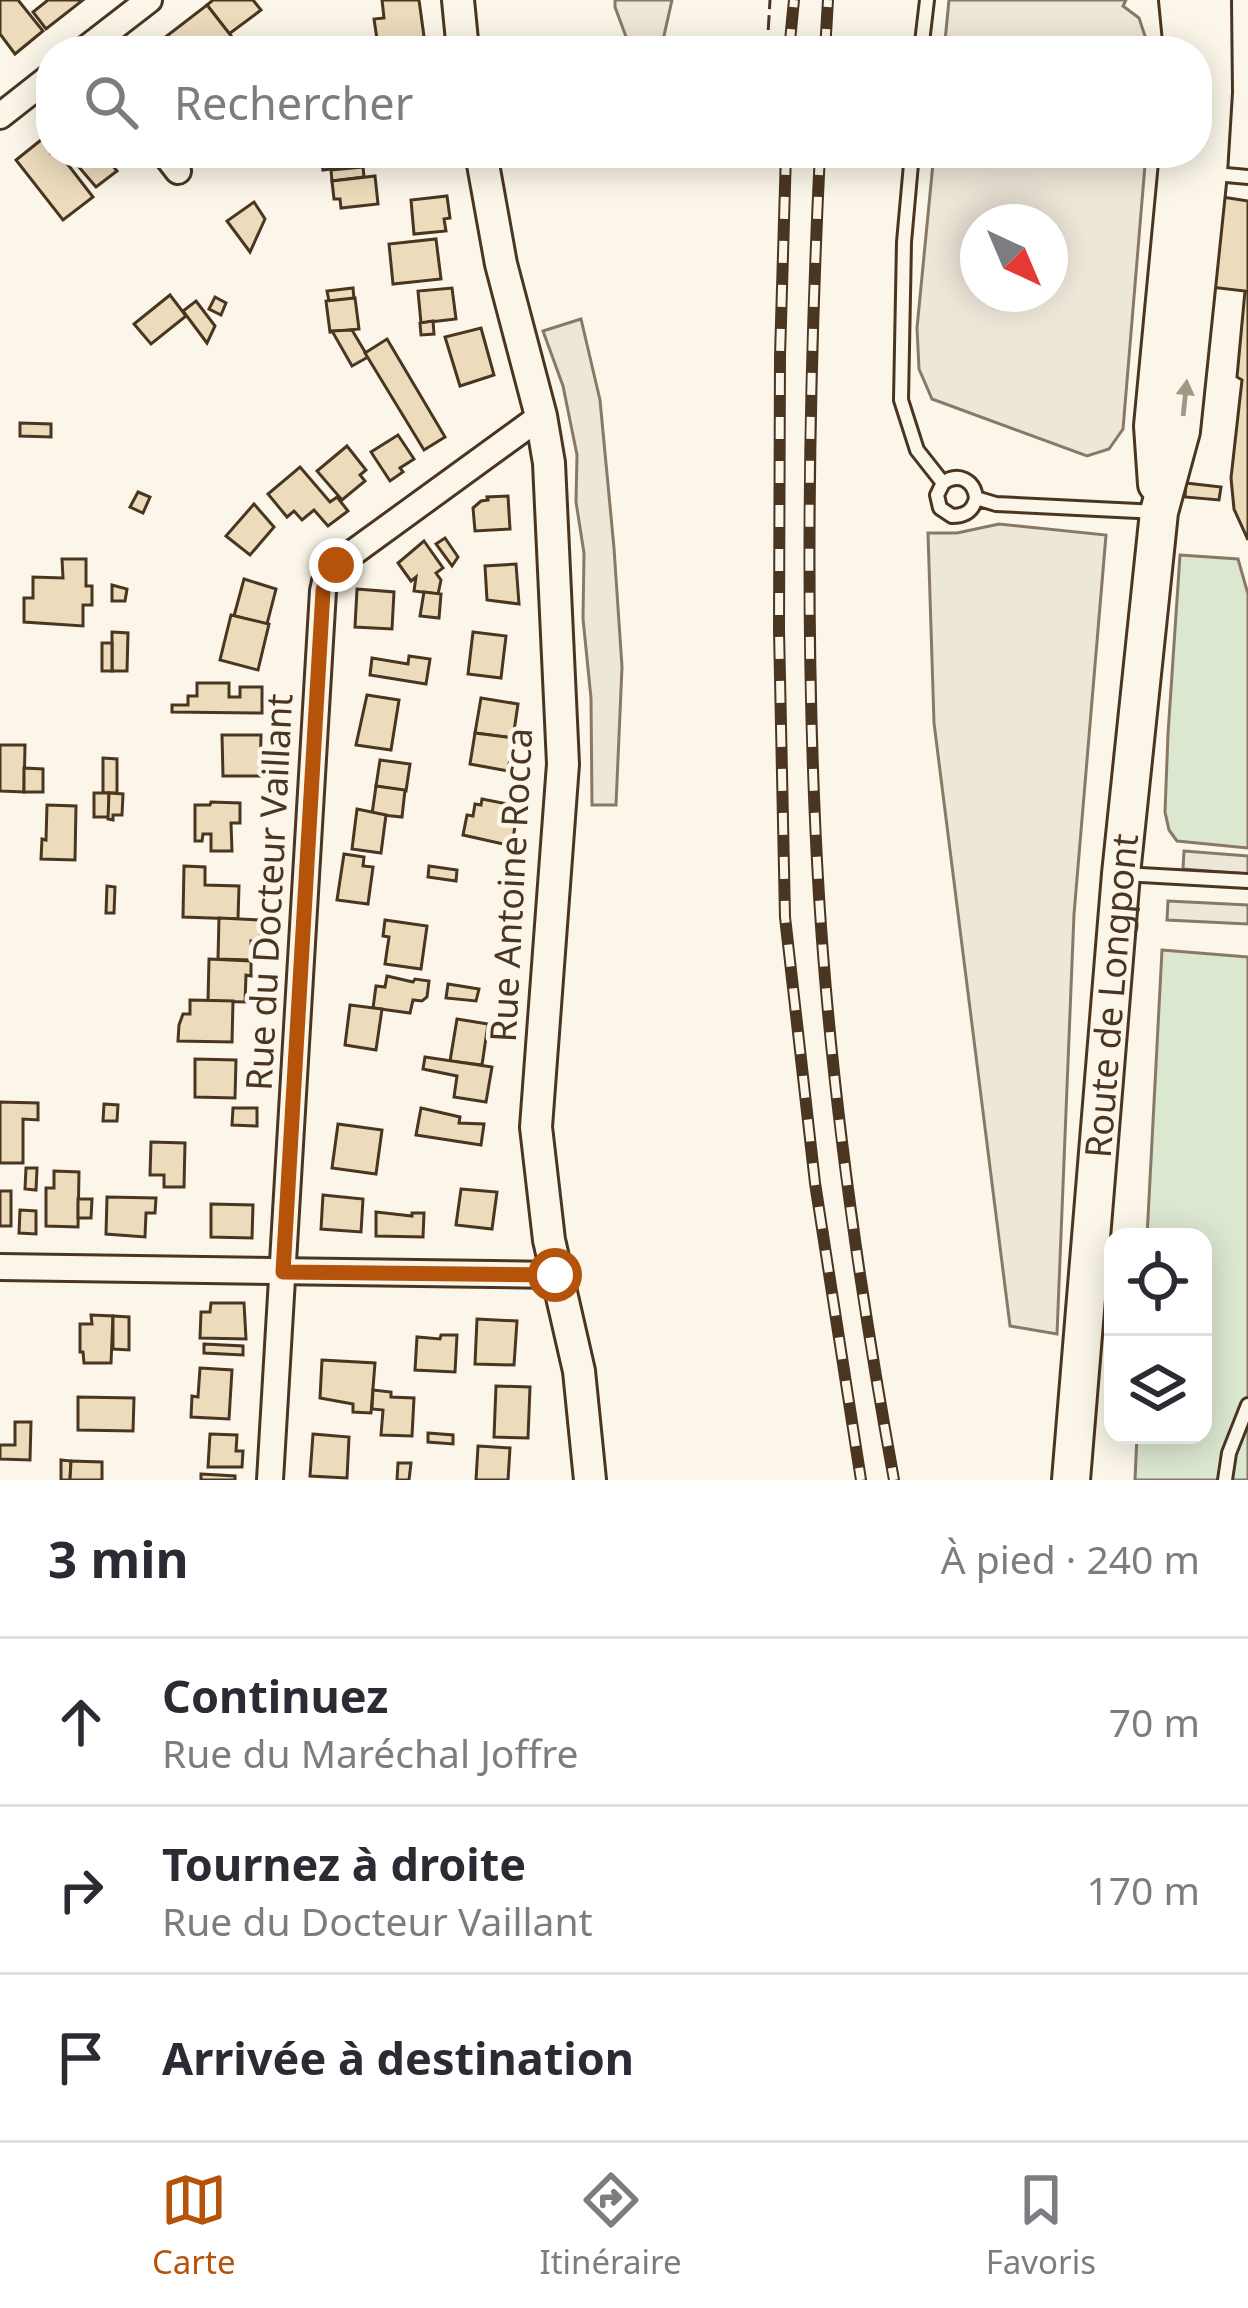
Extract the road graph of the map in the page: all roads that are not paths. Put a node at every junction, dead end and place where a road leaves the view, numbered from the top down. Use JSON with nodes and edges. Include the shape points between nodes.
{"nodes":[{"id":1,"x":149,"y":0,"type":"edge"},
{"id":2,"x":458,"y":0,"type":"edge"},
{"id":3,"x":927,"y":0,"type":"edge"},
{"id":4,"x":1178,"y":0,"type":"edge"},
{"id":5,"x":1212,"y":0,"type":"edge"},
{"id":6,"x":104,"y":36,"type":"edge"},
{"id":7,"x":462,"y":36,"type":"edge"},
{"id":8,"x":923,"y":36,"type":"edge"},
{"id":9,"x":1182,"y":36,"type":"edge"},
{"id":10,"x":36,"y":88,"type":"edge"},
{"id":11,"x":1212,"y":98,"type":"edge"},
{"id":12,"x":0,"y":116,"type":"edge"},
{"id":13,"x":484,"y":168,"type":"edge"},
{"id":14,"x":911,"y":168,"type":"edge"},
{"id":15,"x":1188,"y":168,"type":"edge"},
{"id":16,"x":1199,"y":168,"type":"edge"},
{"id":17,"x":1248,"y":177,"type":"edge"},
{"id":18,"x":541,"y":416,"type":"junction"},
{"id":19,"x":944,"y":483,"type":"junction"},
{"id":20,"x":976,"y":498,"type":"junction"},
{"id":21,"x":1159,"y":512,"type":"junction"},
{"id":22,"x":1121,"y":874,"type":"junction"},
{"id":23,"x":1248,"y":881,"type":"edge"},
{"id":24,"x":0,"y":1267,"type":"edge"},
{"id":25,"x":283,"y":1272,"type":"junction"},
{"id":26,"x":555,"y":1275,"type":"junction"},
{"id":27,"x":1248,"y":1405,"type":"edge"},
{"id":28,"x":270,"y":1480,"type":"edge"},
{"id":29,"x":590,"y":1480,"type":"edge"},
{"id":30,"x":1071,"y":1480,"type":"edge"},
{"id":31,"x":1226,"y":1480,"type":"edge"}],
"edges":[{"from":1,"to":6,"type":"street"},
{"from":2,"to":7,"type":"street"},
{"from":3,"to":8,"type":"lane"},
{"from":4,"to":9,"type":"main road"},
{"from":5,"to":11,"type":"main road","name":"Route de Longpont"},
{"from":10,"to":12,"type":"street"},
{"from":13,"to":18,"type":"street","name":"Rue Antoine Rocca"},
{"from":14,"to":19,"type":"lane","via":[[901,400],[917,450]]},
{"from":15,"to":21,"type":"main road","name":"Route de Longpont","via":[[1153,427]]},
{"from":16,"to":17,"type":"lane"},
{"from":18,"to":25,"type":"street","name":"Rue du Docteur Vaillant","via":[[326,578]]},
{"from":18,"to":26,"type":"street","name":"Rue Antoine Rocca","via":[[563,764],[536,1127]]},
{"from":19,"to":20,"type":"lane","via":[[968,481]]},
{"from":19,"to":20,"type":"lane","via":[[937,495],[945,513],[965,514]]},
{"from":20,"to":21,"type":"lane"},
{"from":21,"to":22,"type":"main road","name":"Route de Longpont"},
{"from":22,"to":23,"type":"lane"},
{"from":22,"to":30,"type":"main road","name":"Route de Longpont"},
{"from":24,"to":25,"type":"street"},
{"from":25,"to":26,"type":"street"},
{"from":25,"to":28,"type":"street","name":"Rue du Docteur Vaillant"},
{"from":26,"to":29,"type":"street","name":"Rue Antoine Rocca","via":[[579,1371]]},
{"from":27,"to":31,"type":"lane"}]}
